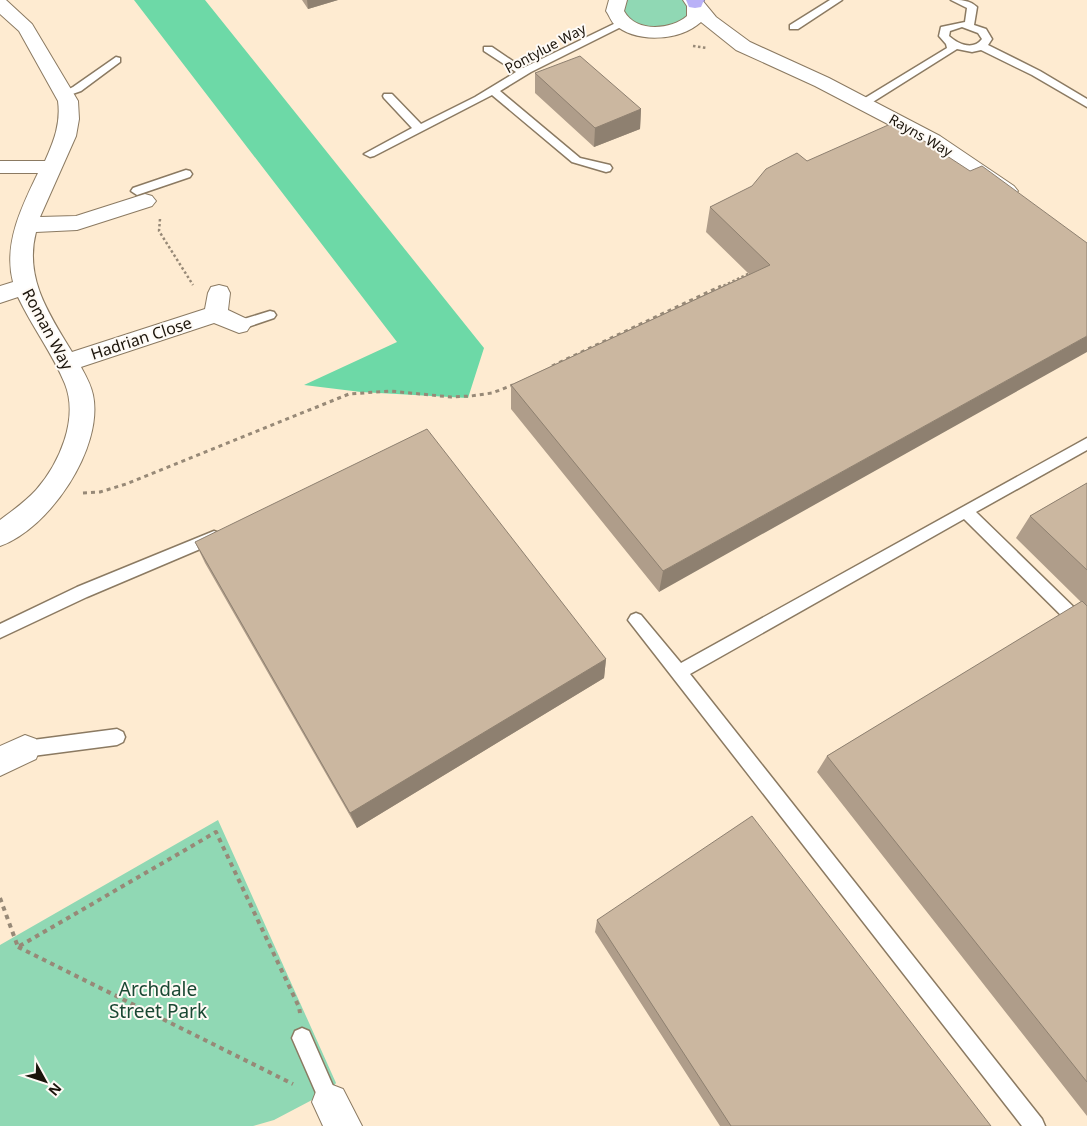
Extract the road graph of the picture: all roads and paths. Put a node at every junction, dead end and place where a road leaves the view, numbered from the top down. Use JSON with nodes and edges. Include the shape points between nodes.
{"nodes":[{"id":1,"x":618,"y":0,"type":"edge"},
{"id":2,"x":837,"y":0,"type":"edge"},
{"id":3,"x":956,"y":0,"type":"edge"},
{"id":4,"x":695,"y":2,"type":"edge"},
{"id":5,"x":0,"y":4,"type":"edge"},
{"id":6,"x":624,"y":22,"type":"junction"},
{"id":7,"x":969,"y":25,"type":"junction"},
{"id":8,"x":794,"y":27,"type":"dead end"},
{"id":9,"x":663,"y":32,"type":"junction"},
{"id":10,"x":951,"y":43,"type":"junction"},
{"id":11,"x":743,"y":46,"type":"junction"},
{"id":12,"x":982,"y":46,"type":"junction"},
{"id":13,"x":488,"y":49,"type":"dead end"},
{"id":14,"x":116,"y":60,"type":"dead end"},
{"id":15,"x":524,"y":72,"type":"junction"},
{"id":16,"x":493,"y":91,"type":"junction"},
{"id":17,"x":64,"y":94,"type":"junction"},
{"id":18,"x":388,"y":96,"type":"dead end"},
{"id":19,"x":864,"y":103,"type":"junction"},
{"id":20,"x":1087,"y":104,"type":"edge"},
{"id":21,"x":419,"y":129,"type":"junction"},
{"id":22,"x":370,"y":154,"type":"dead end"},
{"id":23,"x":0,"y":167,"type":"edge"},
{"id":24,"x":52,"y":167,"type":"junction"},
{"id":25,"x":606,"y":168,"type":"dead end"},
{"id":26,"x":186,"y":174,"type":"dead end"},
{"id":27,"x":141,"y":196,"type":"junction"},
{"id":28,"x":1021,"y":200,"type":"edge"},
{"id":29,"x":160,"y":219,"type":"joint"},
{"id":30,"x":28,"y":225,"type":"junction"},
{"id":31,"x":757,"y":270,"type":"edge"},
{"id":32,"x":24,"y":286,"type":"junction"},
{"id":33,"x":0,"y":295,"type":"edge"},
{"id":34,"x":218,"y":303,"type":"junction"},
{"id":35,"x":270,"y":315,"type":"dead end"},
{"id":36,"x":239,"y":325,"type":"joint"},
{"id":37,"x":66,"y":362,"type":"junction"},
{"id":38,"x":548,"y":368,"type":"edge"},
{"id":39,"x":516,"y":383,"type":"edge"},
{"id":40,"x":1087,"y":443,"type":"edge"},
{"id":41,"x":53,"y":487,"type":"junction"},
{"id":42,"x":965,"y":511,"type":"junction"},
{"id":43,"x":225,"y":532,"type":"edge"},
{"id":44,"x":0,"y":535,"type":"edge"},
{"id":45,"x":636,"y":620,"type":"dead end"},
{"id":46,"x":1087,"y":630,"type":"edge"},
{"id":47,"x":0,"y":631,"type":"edge"},
{"id":48,"x":678,"y":672,"type":"junction"},
{"id":49,"x":117,"y":737,"type":"dead end"},
{"id":50,"x":12,"y":755,"type":"edge"},
{"id":51,"x":0,"y":898,"type":"edge"},
{"id":52,"x":18,"y":947,"type":"junction"},
{"id":53,"x":302,"y":1038,"type":"joint"},
{"id":54,"x":336,"y":1114,"type":"edge"},
{"id":55,"x":1035,"y":1126,"type":"edge"}],
"edges":[{"from":1,"to":6,"type":"street","via":[[616,14]]},
{"from":2,"to":8,"type":"lane"},
{"from":3,"to":7,"type":"lane","via":[[972,7]]},
{"from":4,"to":9,"type":"street","via":[[696,17],[688,25]]},
{"from":4,"to":11,"type":"street","name":"Rayns Way","via":[[710,21]]},
{"from":5,"to":17,"type":"street","name":"Roman Way","via":[[26,28]]},
{"from":6,"to":9,"type":"street","name":"Rayns Way","via":[[648,32]]},
{"from":6,"to":15,"type":"lane","name":"Pontylue Way"},
{"from":7,"to":10,"type":"lane","via":[[945,29],[944,36]]},
{"from":7,"to":12,"type":"lane","via":[[986,34],[987,39]]},
{"from":9,"to":11,"type":"street","name":"Rayns Way"},
{"from":10,"to":12,"type":"lane","via":[[970,48]]},
{"from":10,"to":19,"type":"lane","via":[[952,49]]},
{"from":11,"to":19,"type":"street","name":"Rayns Way"},
{"from":12,"to":20,"type":"lane"},
{"from":13,"to":15,"type":"lane"},
{"from":14,"to":17,"type":"lane","via":[[77,89]]},
{"from":15,"to":16,"type":"lane","name":"Pontylue Way"},
{"from":16,"to":21,"type":"lane","name":"Pontylue Way"},
{"from":16,"to":25,"type":"lane","via":[[576,160]]},
{"from":17,"to":24,"type":"street","name":"Roman Way","via":[[70,115],[60,153]]},
{"from":18,"to":21,"type":"lane"},
{"from":19,"to":28,"type":"street","name":"Rayns Way","via":[[933,140]]},
{"from":21,"to":22,"type":"lane","name":"Pontylue Way"},
{"from":23,"to":24,"type":"street"},
{"from":24,"to":30,"type":"street","name":"Roman Way"},
{"from":26,"to":27,"type":"lane"},
{"from":27,"to":29,"type":"street"},
{"from":27,"to":30,"type":"street","via":[[77,223]]},
{"from":29,"to":34,"type":"path","via":[[159,232],[194,287]]},
{"from":30,"to":32,"type":"street","name":"Roman Way","via":[[22,246]]},
{"from":31,"to":38,"type":"path"},
{"from":32,"to":33,"type":"street"},
{"from":32,"to":37,"type":"street","name":"Roman Way"},
{"from":34,"to":36,"type":"street"},
{"from":34,"to":37,"type":"street","name":"Hadrian Close"},
{"from":35,"to":36,"type":"lane"},
{"from":37,"to":41,"type":"street","name":"Roman Way","via":[[81,395],[82,424],[74,449]]},
{"from":39,"to":41,"type":"path","via":[[490,394],[468,398],[355,393],[106,491],[89,494]]},
{"from":40,"to":42,"type":"lane"},
{"from":41,"to":44,"type":"street","name":"Roman Way","via":[[44,499]]},
{"from":42,"to":46,"type":"lane"},
{"from":42,"to":48,"type":"lane"},
{"from":43,"to":47,"type":"lane","via":[[82,592]]},
{"from":45,"to":48,"type":"lane"},
{"from":48,"to":55,"type":"lane"},
{"from":49,"to":50,"type":"lane"},
{"from":51,"to":52,"type":"path"},
{"from":52,"to":53,"type":"path","via":[[216,832],[299,1007]]},
{"from":52,"to":54,"type":"path"},
{"from":53,"to":54,"type":"lane"}]}
